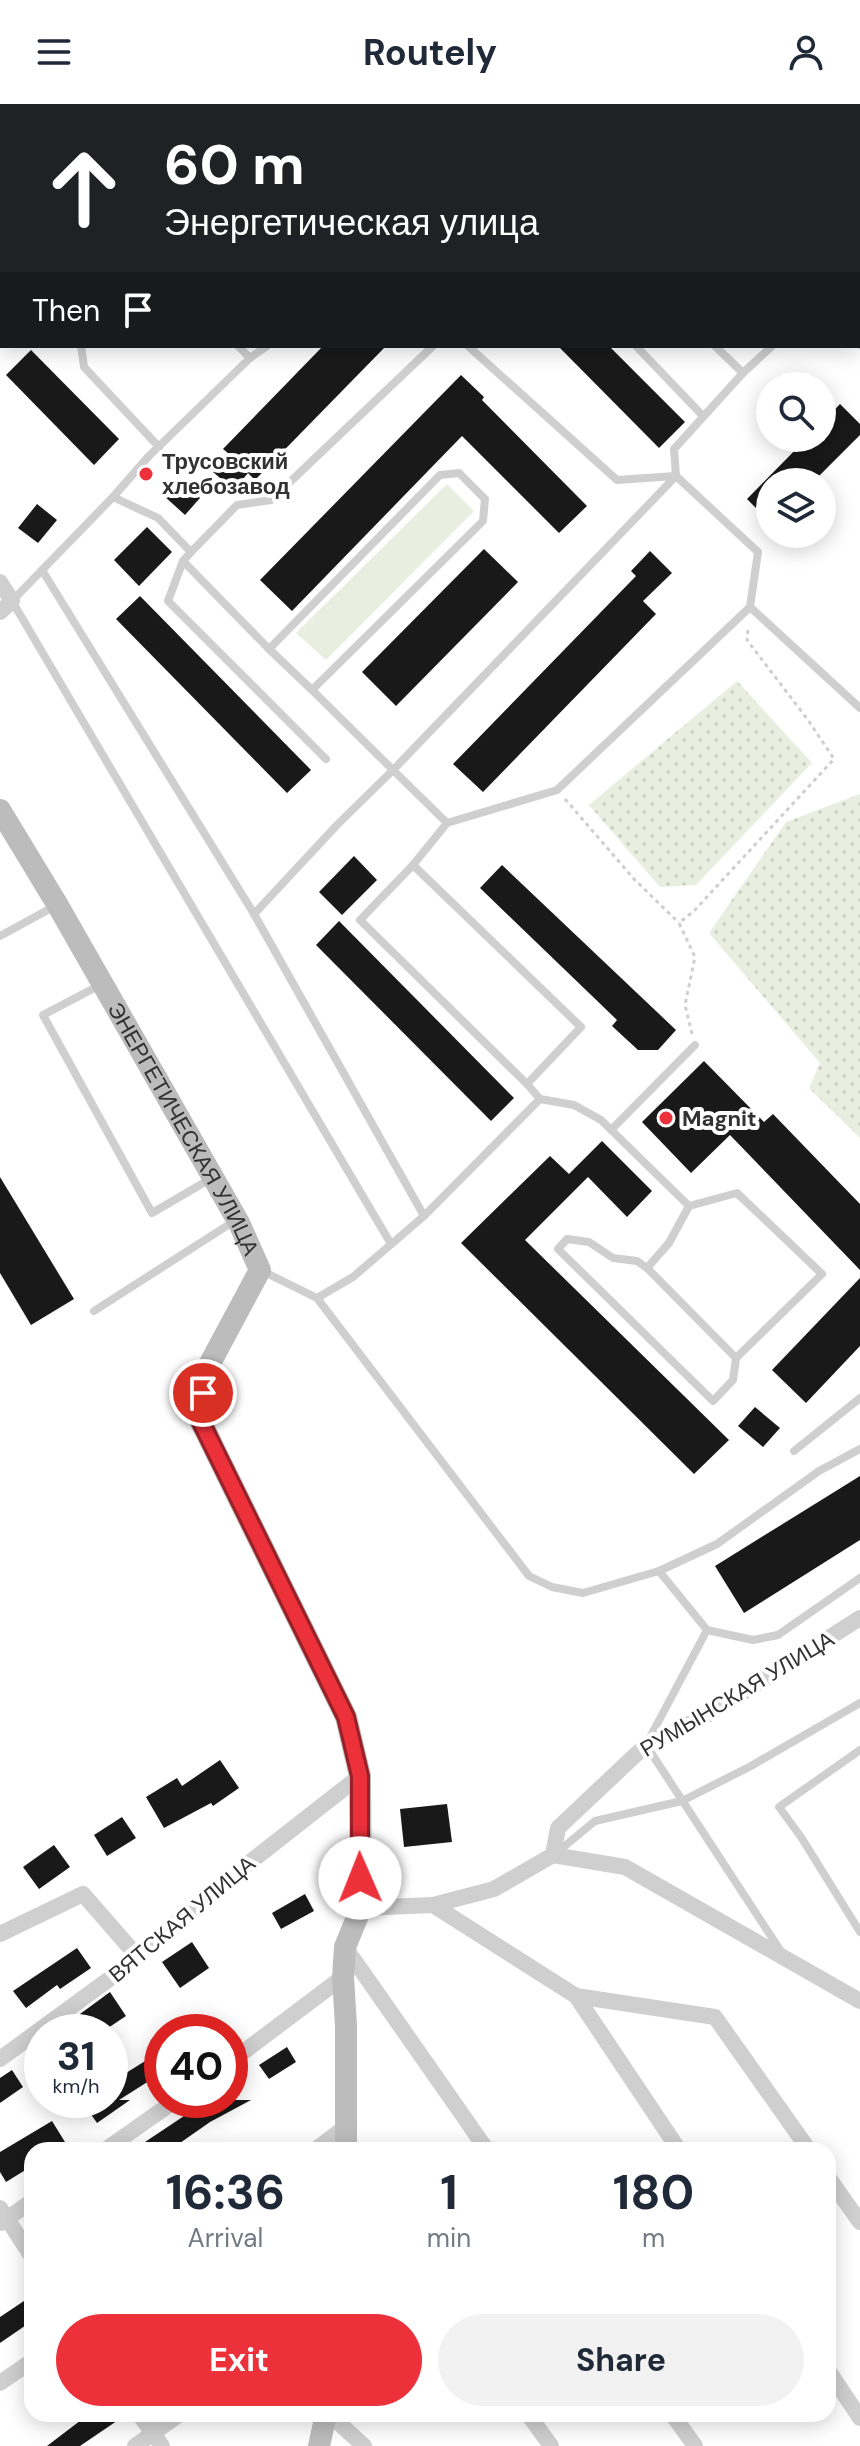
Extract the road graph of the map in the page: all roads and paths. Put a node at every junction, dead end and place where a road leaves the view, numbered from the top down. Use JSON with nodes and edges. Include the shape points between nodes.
{"nodes":[{"id":1,"x":81,"y":348,"type":"edge"},
{"id":2,"x":240,"y":348,"type":"edge"},
{"id":3,"x":264,"y":348,"type":"edge"},
{"id":4,"x":431,"y":348,"type":"edge"},
{"id":5,"x":470,"y":348,"type":"edge"},
{"id":6,"x":638,"y":348,"type":"edge"},
{"id":7,"x":717,"y":348,"type":"edge"},
{"id":8,"x":770,"y":348,"type":"edge"},
{"id":9,"x":250,"y":358,"type":"junction"},
{"id":10,"x":743,"y":373,"type":"junction"},
{"id":11,"x":703,"y":416,"type":"junction"},
{"id":12,"x":159,"y":447,"type":"junction"},
{"id":13,"x":676,"y":476,"type":"junction"},
{"id":14,"x":113,"y":497,"type":"junction"},
{"id":15,"x":191,"y":552,"type":"junction"},
{"id":16,"x":183,"y":561,"type":"junction"},
{"id":17,"x":42,"y":570,"type":"junction"},
{"id":18,"x":0,"y":582,"type":"edge"},
{"id":19,"x":6,"y":606,"type":"edge"},
{"id":20,"x":750,"y":607,"type":"junction"},
{"id":21,"x":269,"y":649,"type":"junction"},
{"id":22,"x":312,"y":690,"type":"junction"},
{"id":23,"x":860,"y":708,"type":"edge"},
{"id":24,"x":326,"y":759,"type":"dead end"},
{"id":25,"x":393,"y":770,"type":"junction"},
{"id":26,"x":557,"y":790,"type":"junction"},
{"id":27,"x":0,"y":810,"type":"edge"},
{"id":28,"x":447,"y":823,"type":"junction"},
{"id":29,"x":413,"y":865,"type":"junction"},
{"id":30,"x":57,"y":904,"type":"junction"},
{"id":31,"x":254,"y":914,"type":"junction"},
{"id":32,"x":679,"y":923,"type":"junction"},
{"id":33,"x":0,"y":936,"type":"edge"},
{"id":34,"x":103,"y":984,"type":"junction"},
{"id":35,"x":695,"y":1045,"type":"joint"},
{"id":36,"x":527,"y":1084,"type":"junction"},
{"id":37,"x":540,"y":1099,"type":"junction"},
{"id":38,"x":611,"y":1130,"type":"junction"},
{"id":39,"x":213,"y":1177,"type":"junction"},
{"id":40,"x":689,"y":1206,"type":"junction"},
{"id":41,"x":424,"y":1216,"type":"junction"},
{"id":42,"x":237,"y":1219,"type":"junction"},
{"id":43,"x":391,"y":1244,"type":"junction"},
{"id":44,"x":647,"y":1268,"type":"junction"},
{"id":45,"x":260,"y":1270,"type":"junction"},
{"id":46,"x":317,"y":1298,"type":"junction"},
{"id":47,"x":94,"y":1311,"type":"dead end"},
{"id":48,"x":736,"y":1358,"type":"junction"},
{"id":49,"x":860,"y":1398,"type":"edge"},
{"id":50,"x":860,"y":1449,"type":"edge"},
{"id":51,"x":794,"y":1451,"type":"dead end"},
{"id":52,"x":659,"y":1571,"type":"junction"},
{"id":53,"x":860,"y":1578,"type":"edge"},
{"id":54,"x":860,"y":1618,"type":"edge"},
{"id":55,"x":707,"y":1630,"type":"junction"},
{"id":56,"x":860,"y":1703,"type":"edge"},
{"id":57,"x":646,"y":1745,"type":"junction"},
{"id":58,"x":860,"y":1750,"type":"edge"},
{"id":59,"x":360,"y":1776,"type":"junction"},
{"id":60,"x":682,"y":1801,"type":"junction"},
{"id":61,"x":553,"y":1855,"type":"junction"},
{"id":62,"x":433,"y":1905,"type":"junction"},
{"id":63,"x":361,"y":1908,"type":"junction"},
{"id":64,"x":860,"y":1932,"type":"edge"},
{"id":65,"x":0,"y":1934,"type":"edge"},
{"id":66,"x":345,"y":1947,"type":"junction"},
{"id":67,"x":137,"y":1956,"type":"junction"},
{"id":68,"x":786,"y":1960,"type":"junction"},
{"id":69,"x":343,"y":1977,"type":"junction"},
{"id":70,"x":576,"y":1996,"type":"junction"},
{"id":71,"x":860,"y":2001,"type":"edge"},
{"id":72,"x":248,"y":2048,"type":"edge"},
{"id":73,"x":0,"y":2059,"type":"edge"},
{"id":74,"x":150,"y":2118,"type":"edge"},
{"id":75,"x":345,"y":2127,"type":"junction"},
{"id":76,"x":116,"y":2142,"type":"edge"},
{"id":77,"x":325,"y":2142,"type":"edge"},
{"id":78,"x":346,"y":2142,"type":"edge"},
{"id":79,"x":481,"y":2142,"type":"edge"},
{"id":80,"x":674,"y":2142,"type":"edge"},
{"id":81,"x":803,"y":2142,"type":"edge"},
{"id":82,"x":836,"y":2188,"type":"edge"},
{"id":83,"x":24,"y":2205,"type":"edge"},
{"id":84,"x":3,"y":2217,"type":"edge"},
{"id":85,"x":860,"y":2222,"type":"edge"},
{"id":86,"x":24,"y":2246,"type":"edge"},
{"id":87,"x":24,"y":2366,"type":"edge"},
{"id":88,"x":836,"y":2382,"type":"edge"},
{"id":89,"x":0,"y":2383,"type":"edge"},
{"id":90,"x":860,"y":2418,"type":"edge"},
{"id":91,"x":145,"y":2422,"type":"edge"},
{"id":92,"x":173,"y":2422,"type":"edge"},
{"id":93,"x":326,"y":2422,"type":"edge"},
{"id":94,"x":337,"y":2422,"type":"edge"},
{"id":95,"x":534,"y":2422,"type":"edge"},
{"id":96,"x":678,"y":2422,"type":"edge"},
{"id":97,"x":157,"y":2440,"type":"edge"},
{"id":98,"x":135,"y":2446,"type":"edge"},
{"id":99,"x":319,"y":2446,"type":"edge"},
{"id":100,"x":364,"y":2446,"type":"edge"},
{"id":101,"x":551,"y":2446,"type":"edge"},
{"id":102,"x":695,"y":2446,"type":"edge"}],
"edges":[{"from":1,"to":12,"type":"lane","via":[[84,367]]},
{"from":2,"to":9,"type":"lane"},
{"from":3,"to":9,"type":"lane"},
{"from":4,"to":15,"type":"lane","via":[[271,500],[237,505]]},
{"from":5,"to":13,"type":"lane","via":[[617,480]]},
{"from":6,"to":11,"type":"lane"},
{"from":7,"to":10,"type":"lane"},
{"from":8,"to":10,"type":"lane"},
{"from":9,"to":12,"type":"lane"},
{"from":10,"to":11,"type":"lane"},
{"from":11,"to":13,"type":"lane","via":[[674,449]]},
{"from":12,"to":14,"type":"lane"},
{"from":13,"to":20,"type":"lane","via":[[758,552]]},
{"from":13,"to":25,"type":"lane"},
{"from":14,"to":15,"type":"lane","via":[[158,518]]},
{"from":14,"to":17,"type":"lane"},
{"from":15,"to":16,"type":"lane"},
{"from":16,"to":21,"type":"lane"},
{"from":16,"to":24,"type":"lane","via":[[168,601]]},
{"from":17,"to":19,"type":"lane"},
{"from":17,"to":31,"type":"lane"},
{"from":18,"to":19,"type":"street"},
{"from":19,"to":43,"type":"lane"},
{"from":20,"to":23,"type":"lane"},
{"from":20,"to":26,"type":"lane"},
{"from":20,"to":32,"type":"path","via":[[747,640],[834,759]]},
{"from":21,"to":22,"type":"lane"},
{"from":21,"to":22,"type":"lane","via":[[440,475],[459,473],[485,499],[483,521]]},
{"from":22,"to":25,"type":"lane"},
{"from":25,"to":28,"type":"lane"},
{"from":25,"to":31,"type":"lane"},
{"from":26,"to":28,"type":"lane"},
{"from":26,"to":32,"type":"path"},
{"from":27,"to":30,"type":"street","name":"ЭНЕРГЕТИЧЕСКАЯ УЛИЦА"},
{"from":28,"to":29,"type":"lane"},
{"from":29,"to":36,"type":"lane","via":[[360,920]]},
{"from":29,"to":36,"type":"lane","via":[[581,1027]]},
{"from":30,"to":33,"type":"lane"},
{"from":30,"to":34,"type":"street","name":"ЭНЕРГЕТИЧЕСКАЯ УЛИЦА"},
{"from":31,"to":41,"type":"lane"},
{"from":32,"to":35,"type":"path","via":[[695,957],[685,1005]]},
{"from":34,"to":39,"type":"street","name":"ЭНЕРГЕТИЧЕСКАЯ УЛИЦА"},
{"from":34,"to":39,"type":"lane","via":[[43,1015],[152,1213]]},
{"from":35,"to":38,"type":"lane"},
{"from":36,"to":37,"type":"lane"},
{"from":37,"to":38,"type":"lane","via":[[574,1105]]},
{"from":37,"to":41,"type":"lane"},
{"from":38,"to":40,"type":"lane"},
{"from":39,"to":42,"type":"street","name":"ЭНЕРГЕТИЧЕСКАЯ УЛИЦА"},
{"from":40,"to":44,"type":"lane","via":[[669,1243]]},
{"from":40,"to":48,"type":"lane","via":[[737,1193],[822,1274]]},
{"from":41,"to":43,"type":"lane"},
{"from":42,"to":45,"type":"street","name":"ЭНЕРГЕТИЧЕСКАЯ УЛИЦА"},
{"from":42,"to":47,"type":"lane"},
{"from":43,"to":46,"type":"lane","via":[[353,1277]]},
{"from":44,"to":48,"type":"lane"},
{"from":44,"to":48,"type":"lane","via":[[613,1258],[589,1242],[567,1239],[558,1249],[713,1401],[733,1380]]},
{"from":45,"to":46,"type":"lane"},
{"from":45,"to":59,"type":"street","name":"ЭНЕРГЕТИЧЕСКАЯ УЛИЦА","via":[[208,1367],[199,1418],[346,1717]]},
{"from":46,"to":52,"type":"lane","via":[[529,1576],[583,1593]]},
{"from":49,"to":51,"type":"lane"},
{"from":50,"to":52,"type":"lane","via":[[819,1471],[717,1544]]},
{"from":52,"to":55,"type":"lane"},
{"from":53,"to":55,"type":"lane","via":[[778,1635],[753,1640]]},
{"from":54,"to":57,"type":"street","name":"РУМЫНСКАЯ УЛИЦА","via":[[704,1717]]},
{"from":55,"to":57,"type":"lane"},
{"from":56,"to":60,"type":"lane"},
{"from":57,"to":60,"type":"lane"},
{"from":57,"to":61,"type":"street","name":"РУМЫНСКАЯ УЛИЦА","via":[[558,1828]]},
{"from":58,"to":64,"type":"lane","via":[[779,1807]]},
{"from":59,"to":63,"type":"street","name":"ЭНЕРГЕТИЧЕСКАЯ УЛИЦА"},
{"from":59,"to":67,"type":"street","name":"ВЯТСКАЯ УЛИЦА"},
{"from":60,"to":61,"type":"lane","via":[[595,1821]]},
{"from":60,"to":68,"type":"lane"},
{"from":61,"to":62,"type":"street","via":[[494,1889]]},
{"from":61,"to":68,"type":"street","via":[[625,1867]]},
{"from":62,"to":63,"type":"street"},
{"from":62,"to":70,"type":"street"},
{"from":63,"to":66,"type":"street"},
{"from":65,"to":67,"type":"street","via":[[83,1894]]},
{"from":66,"to":69,"type":"street"},
{"from":66,"to":79,"type":"street"},
{"from":67,"to":73,"type":"street","name":"ВЯТСКАЯ УЛИЦА"},
{"from":68,"to":71,"type":"street"},
{"from":69,"to":72,"type":"street"},
{"from":69,"to":75,"type":"street"},
{"from":70,"to":80,"type":"street"},
{"from":70,"to":81,"type":"street","via":[[715,2017]]},
{"from":74,"to":76,"type":"street"},
{"from":75,"to":77,"type":"street"},
{"from":75,"to":78,"type":"street"},
{"from":82,"to":85,"type":"street"},
{"from":83,"to":84,"type":"street"},
{"from":84,"to":86,"type":"street"},
{"from":87,"to":89,"type":"street"},
{"from":88,"to":90,"type":"street"},
{"from":91,"to":97,"type":"street"},
{"from":92,"to":97,"type":"street"},
{"from":93,"to":99,"type":"street"},
{"from":94,"to":100,"type":"street"},
{"from":95,"to":101,"type":"street"},
{"from":96,"to":102,"type":"street"},
{"from":97,"to":98,"type":"street"}]}
